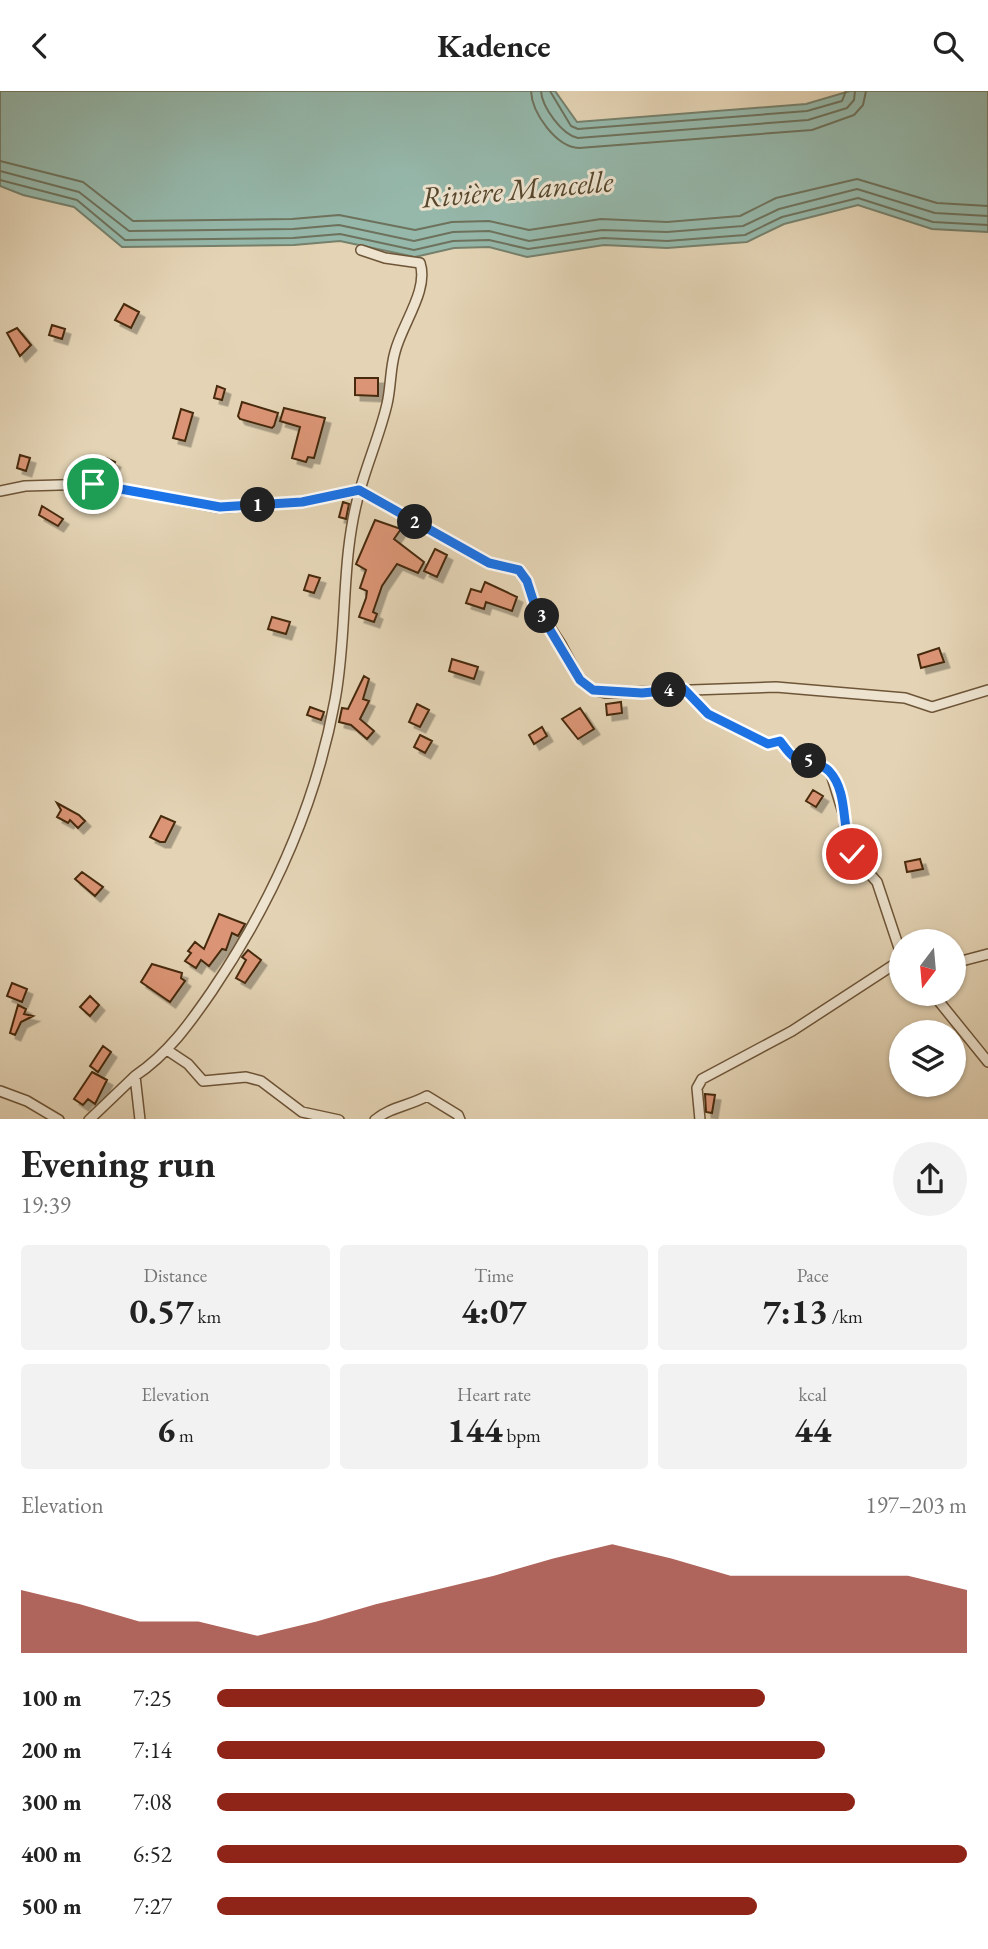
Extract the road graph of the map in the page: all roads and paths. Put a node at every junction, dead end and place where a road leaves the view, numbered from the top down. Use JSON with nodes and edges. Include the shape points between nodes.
{"nodes":[{"id":1,"x":361,"y":250,"type":"dead end"},
{"id":2,"x":359,"y":490,"type":"junction"},
{"id":3,"x":0,"y":491,"type":"edge"},
{"id":4,"x":684,"y":689,"type":"junction"},
{"id":5,"x":988,"y":690,"type":"edge"},
{"id":6,"x":893,"y":929,"type":"edge"},
{"id":7,"x":988,"y":954,"type":"edge"},
{"id":8,"x":966,"y":960,"type":"edge"},
{"id":9,"x":889,"y":968,"type":"edge"},
{"id":10,"x":943,"y":1006,"type":"edge"},
{"id":11,"x":167,"y":1050,"type":"junction"},
{"id":12,"x":988,"y":1062,"type":"edge"},
{"id":13,"x":135,"y":1076,"type":"junction"},
{"id":14,"x":0,"y":1091,"type":"edge"},
{"id":15,"x":59,"y":1119,"type":"edge"},
{"id":16,"x":89,"y":1119,"type":"edge"},
{"id":17,"x":140,"y":1119,"type":"edge"},
{"id":18,"x":339,"y":1119,"type":"edge"},
{"id":19,"x":375,"y":1119,"type":"edge"},
{"id":20,"x":460,"y":1119,"type":"edge"},
{"id":21,"x":700,"y":1119,"type":"edge"}],
"edges":[{"from":1,"to":2,"type":"street","via":[[420,263],[423,274],[394,354],[388,402]]},
{"from":2,"to":3,"type":"street","via":[[302,502],[220,507],[93,484]]},
{"from":2,"to":4,"type":"street","via":[[489,563],[519,570],[580,680],[593,690],[642,693]]},
{"from":2,"to":11,"type":"street","via":[[335,699],[306,808],[289,856],[234,958]]},
{"from":4,"to":5,"type":"street","via":[[776,687],[905,698],[932,707]]},
{"from":4,"to":6,"type":"street","via":[[708,714],[768,744],[780,741],[794,757],[821,765],[831,774],[845,819],[844,837],[852,854],[877,882]]},
{"from":7,"to":8,"type":"street"},
{"from":9,"to":21,"type":"street","via":[[792,1031],[702,1079],[697,1088]]},
{"from":10,"to":12,"type":"street"},
{"from":11,"to":13,"type":"street"},
{"from":11,"to":18,"type":"street","via":[[203,1081],[246,1077],[261,1081],[302,1112]]},
{"from":13,"to":16,"type":"street"},
{"from":13,"to":17,"type":"street"},
{"from":14,"to":15,"type":"street"},
{"from":19,"to":20,"type":"street","via":[[427,1096]]}]}
